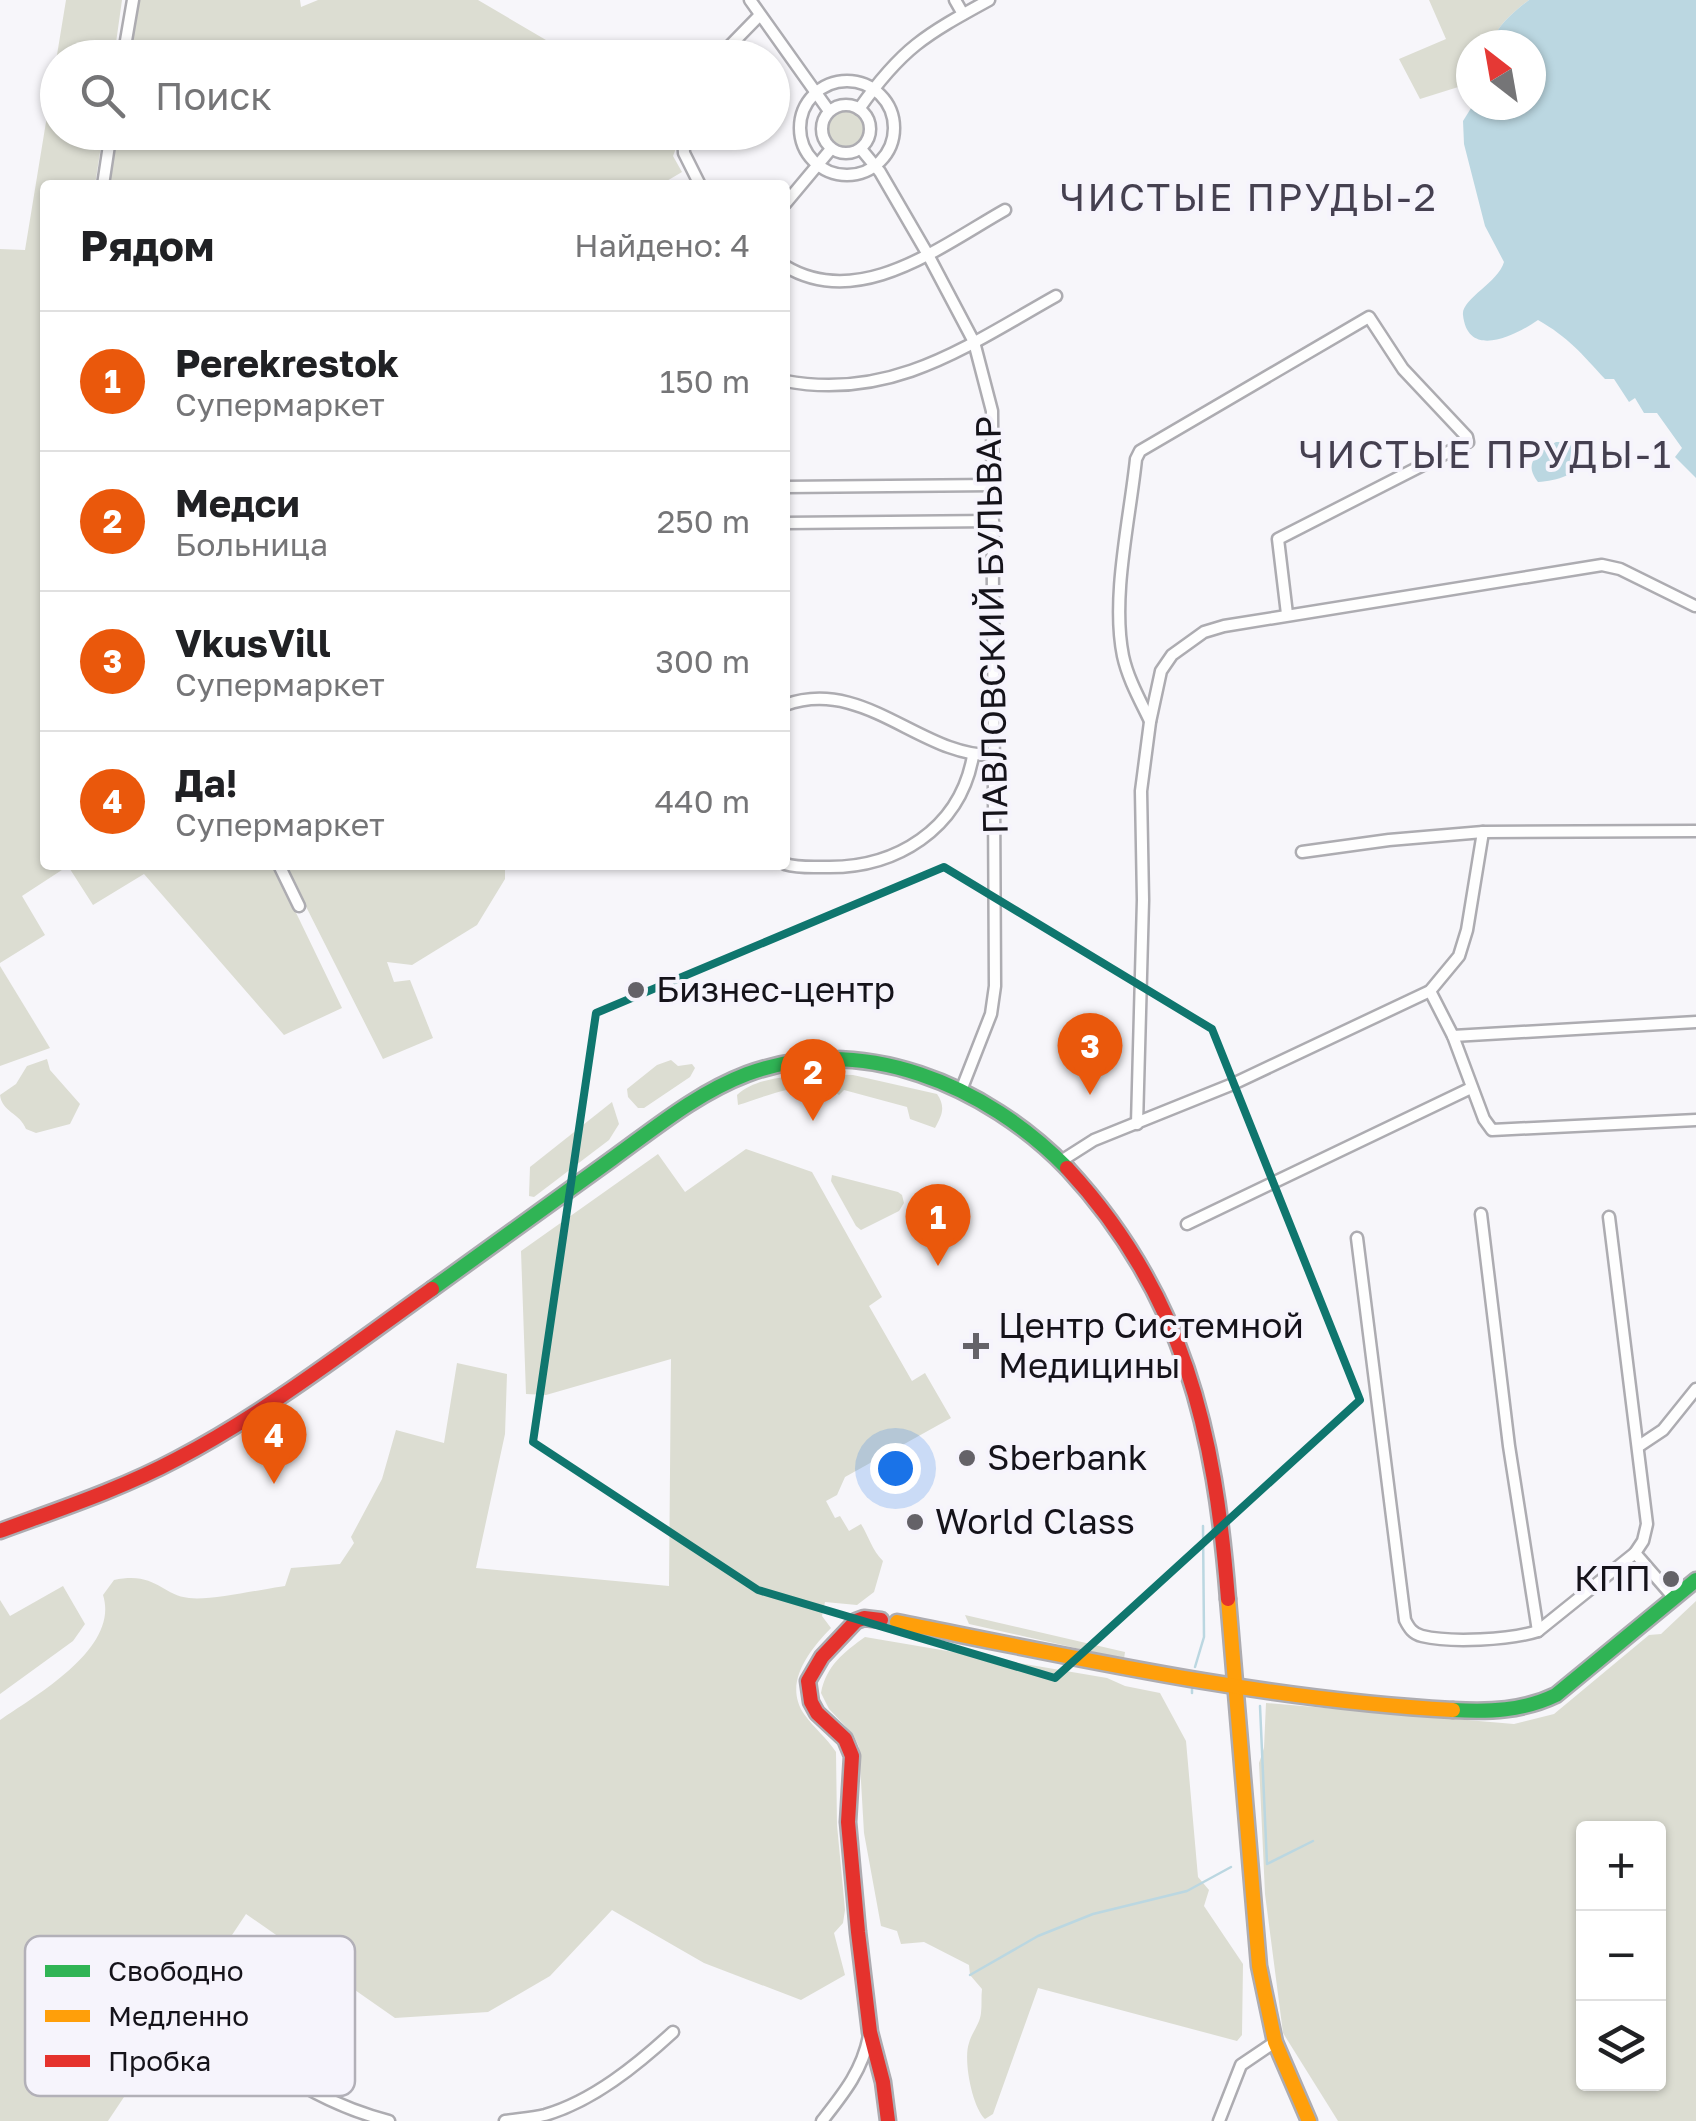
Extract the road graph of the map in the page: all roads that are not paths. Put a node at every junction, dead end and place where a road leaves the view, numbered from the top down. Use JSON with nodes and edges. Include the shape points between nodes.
{"nodes":[{"id":1,"x":133,"y":0,"type":"edge"},
{"id":2,"x":750,"y":0,"type":"edge"},
{"id":3,"x":954,"y":0,"type":"edge"},
{"id":4,"x":989,"y":0,"type":"edge"},
{"id":5,"x":964,"y":14,"type":"junction"},
{"id":6,"x":759,"y":16,"type":"junction"},
{"id":7,"x":126,"y":40,"type":"edge"},
{"id":8,"x":736,"y":40,"type":"edge"},
{"id":9,"x":777,"y":40,"type":"edge"},
{"id":10,"x":790,"y":57,"type":"edge"},
{"id":11,"x":874,"y":88,"type":"junction"},
{"id":12,"x":816,"y":92,"type":"junction"},
{"id":13,"x":859,"y":109,"type":"junction"},
{"id":14,"x":830,"y":111,"type":"junction"},
{"id":15,"x":830,"y":149,"type":"junction"},
{"id":16,"x":861,"y":149,"type":"junction"},
{"id":17,"x":108,"y":150,"type":"edge"},
{"id":18,"x":684,"y":150,"type":"edge"},
{"id":19,"x":817,"y":165,"type":"junction"},
{"id":20,"x":876,"y":166,"type":"junction"},
{"id":21,"x":104,"y":180,"type":"edge"},
{"id":22,"x":698,"y":180,"type":"edge"},
{"id":23,"x":790,"y":198,"type":"edge"},
{"id":24,"x":1005,"y":210,"type":"dead end"},
{"id":25,"x":927,"y":254,"type":"junction"},
{"id":26,"x":790,"y":269,"type":"edge"},
{"id":27,"x":1056,"y":296,"type":"dead end"},
{"id":28,"x":974,"y":342,"type":"junction"},
{"id":29,"x":790,"y":382,"type":"edge"},
{"id":30,"x":993,"y":485,"type":"junction"},
{"id":31,"x":790,"y":487,"type":"edge"},
{"id":32,"x":993,"y":521,"type":"junction"},
{"id":33,"x":790,"y":523,"type":"edge"},
{"id":34,"x":1695,"y":606,"type":"edge"},
{"id":35,"x":1287,"y":614,"type":"junction"},
{"id":36,"x":790,"y":704,"type":"edge"},
{"id":37,"x":1150,"y":722,"type":"junction"},
{"id":38,"x":973,"y":756,"type":"junction"},
{"id":39,"x":994,"y":756,"type":"junction"},
{"id":40,"x":1696,"y":831,"type":"edge"},
{"id":41,"x":1484,"y":832,"type":"junction"},
{"id":42,"x":1302,"y":852,"type":"dead end"},
{"id":43,"x":790,"y":864,"type":"edge"},
{"id":44,"x":281,"y":870,"type":"edge"},
{"id":45,"x":299,"y":906,"type":"dead end"},
{"id":46,"x":1430,"y":991,"type":"junction"},
{"id":47,"x":1696,"y":1022,"type":"edge"},
{"id":48,"x":1453,"y":1036,"type":"junction"},
{"id":49,"x":962,"y":1088,"type":"junction"},
{"id":50,"x":1472,"y":1088,"type":"junction"},
{"id":51,"x":1696,"y":1120,"type":"edge"},
{"id":52,"x":1137,"y":1124,"type":"junction"},
{"id":53,"x":1061,"y":1161,"type":"junction"},
{"id":54,"x":1481,"y":1214,"type":"dead end"},
{"id":55,"x":1609,"y":1216,"type":"dead end"},
{"id":56,"x":1187,"y":1224,"type":"dead end"},
{"id":57,"x":1357,"y":1238,"type":"dead end"},
{"id":58,"x":1696,"y":1388,"type":"edge"},
{"id":59,"x":1639,"y":1446,"type":"junction"},
{"id":60,"x":0,"y":1531,"type":"edge"},
{"id":61,"x":1635,"y":1553,"type":"junction"},
{"id":62,"x":1696,"y":1580,"type":"edge"},
{"id":63,"x":1674,"y":1598,"type":"junction"},
{"id":64,"x":881,"y":1620,"type":"dead end"},
{"id":65,"x":898,"y":1622,"type":"dead end"},
{"id":66,"x":1538,"y":1631,"type":"junction"},
{"id":67,"x":1234,"y":1686,"type":"junction"},
{"id":68,"x":673,"y":2032,"type":"dead end"},
{"id":69,"x":870,"y":2032,"type":"junction"},
{"id":70,"x":1275,"y":2042,"type":"junction"},
{"id":71,"x":322,"y":2096,"type":"edge"},
{"id":72,"x":389,"y":2121,"type":"edge"},
{"id":73,"x":505,"y":2121,"type":"edge"},
{"id":74,"x":822,"y":2121,"type":"edge"},
{"id":75,"x":888,"y":2121,"type":"edge"},
{"id":76,"x":1220,"y":2121,"type":"edge"},
{"id":77,"x":1310,"y":2121,"type":"edge"}],
"edges":[{"from":1,"to":7,"type":"street"},
{"from":2,"to":6,"type":"street"},
{"from":3,"to":5,"type":"street"},
{"from":4,"to":5,"type":"street"},
{"from":5,"to":11,"type":"street","via":[[923,36]]},
{"from":6,"to":8,"type":"street"},
{"from":6,"to":9,"type":"street"},
{"from":10,"to":12,"type":"street"},
{"from":11,"to":12,"type":"street","via":[[844,80]]},
{"from":11,"to":13,"type":"street"},
{"from":11,"to":20,"type":"street","via":[[894,126]]},
{"from":12,"to":14,"type":"street"},
{"from":12,"to":19,"type":"street","via":[[805,105],[800,138]]},
{"from":13,"to":14,"type":"street","via":[[844,105]]},
{"from":13,"to":16,"type":"street","via":[[870,133]]},
{"from":14,"to":15,"type":"street","via":[[822,126]]},
{"from":15,"to":16,"type":"street"},
{"from":15,"to":19,"type":"street"},
{"from":16,"to":20,"type":"street","name":"ПАВЛОВСКИЙ БУЛЬВАР"},
{"from":17,"to":21,"type":"street"},
{"from":18,"to":22,"type":"street"},
{"from":19,"to":20,"type":"street","via":[[840,175]]},
{"from":19,"to":23,"type":"street"},
{"from":20,"to":25,"type":"street","name":"ПАВЛОВСКИЙ БУЛЬВАР"},
{"from":24,"to":25,"type":"street"},
{"from":25,"to":26,"type":"street","via":[[860,282],[832,282]]},
{"from":25,"to":28,"type":"street","name":"ПАВЛОВСКИЙ БУЛЬВАР"},
{"from":27,"to":28,"type":"street"},
{"from":28,"to":29,"type":"street","via":[[886,380],[818,387]]},
{"from":28,"to":30,"type":"street","name":"ПАВЛОВСКИЙ БУЛЬВАР","via":[[992,411]]},
{"from":30,"to":31,"type":"street"},
{"from":30,"to":32,"type":"street","name":"ПАВЛОВСКИЙ БУЛЬВАР"},
{"from":32,"to":33,"type":"street"},
{"from":32,"to":39,"type":"street","name":"ПАВЛОВСКИЙ БУЛЬВАР"},
{"from":34,"to":35,"type":"street","via":[[1602,565]]},
{"from":35,"to":37,"type":"street","via":[[1224,626],[1187,642],[1160,672]]},
{"from":35,"to":37,"type":"street","via":[[1278,539],[1468,442],[1403,369],[1369,317],[1140,451],[1121,626],[1128,672]]},
{"from":36,"to":38,"type":"street","via":[[857,704]]},
{"from":37,"to":52,"type":"street","via":[[1141,791]]},
{"from":38,"to":39,"type":"street"},
{"from":38,"to":43,"type":"street","via":[[965,790],[948,814],[900,853],[852,868]]},
{"from":39,"to":49,"type":"street","name":"ПАВЛОВСКИЙ БУЛЬВАР","via":[[995,986]]},
{"from":40,"to":41,"type":"street"},
{"from":41,"to":42,"type":"street"},
{"from":41,"to":46,"type":"street","via":[[1459,956]]},
{"from":44,"to":45,"type":"street"},
{"from":46,"to":48,"type":"street"},
{"from":46,"to":52,"type":"street"},
{"from":47,"to":48,"type":"street"},
{"from":48,"to":50,"type":"street"},
{"from":49,"to":53,"type":"main road","via":[[1011,1116]]},
{"from":49,"to":60,"type":"main road","via":[[840,1060],[782,1062],[734,1077],[233,1427],[115,1488]]},
{"from":50,"to":51,"type":"street","via":[[1488,1126],[1499,1132]]},
{"from":50,"to":56,"type":"street"},
{"from":52,"to":53,"type":"street"},
{"from":53,"to":67,"type":"main road","via":[[1150,1280],[1202,1403],[1218,1486]]},
{"from":54,"to":66,"type":"street"},
{"from":55,"to":59,"type":"street"},
{"from":57,"to":66,"type":"street","via":[[1405,1620],[1421,1636],[1486,1640]]},
{"from":58,"to":59,"type":"street","via":[[1662,1430]]},
{"from":59,"to":61,"type":"street","via":[[1648,1524]]},
{"from":61,"to":63,"type":"street"},
{"from":61,"to":66,"type":"street"},
{"from":62,"to":63,"type":"main road"},
{"from":63,"to":67,"type":"main road","via":[[1556,1695],[1517,1708],[1360,1705]]},
{"from":64,"to":69,"type":"main road","via":[[856,1621],[808,1681],[811,1702],[852,1756],[848,1822]]},
{"from":65,"to":67,"type":"main road"},
{"from":67,"to":70,"type":"main road","via":[[1259,1966]]},
{"from":68,"to":73,"type":"street","via":[[597,2090],[546,2114]]},
{"from":69,"to":74,"type":"street","via":[[855,2079]]},
{"from":69,"to":75,"type":"main road"},
{"from":70,"to":76,"type":"street","via":[[1241,2065]]},
{"from":70,"to":77,"type":"main road"},
{"from":71,"to":72,"type":"street"}]}
